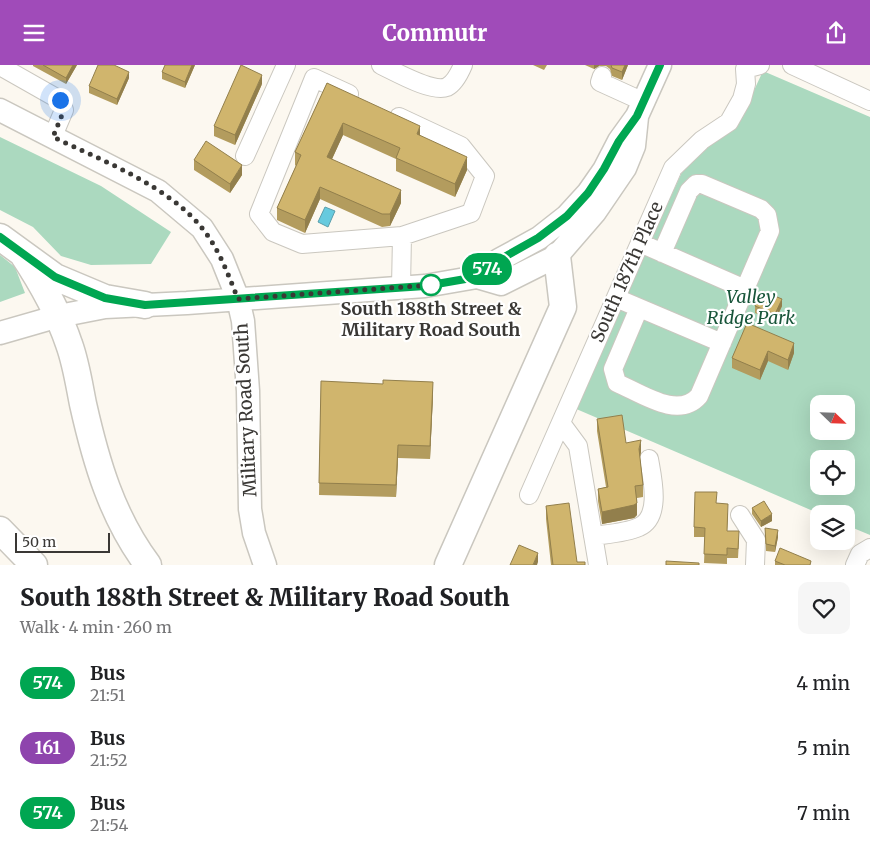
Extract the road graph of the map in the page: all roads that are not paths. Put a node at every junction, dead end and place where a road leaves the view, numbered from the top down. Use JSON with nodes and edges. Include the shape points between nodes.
{"nodes":[{"id":1,"x":286,"y":65,"type":"edge"},
{"id":2,"x":381,"y":65,"type":"edge"},
{"id":3,"x":463,"y":65,"type":"edge"},
{"id":4,"x":660,"y":65,"type":"edge"},
{"id":5,"x":0,"y":66,"type":"edge"},
{"id":6,"x":749,"y":66,"type":"edge"},
{"id":7,"x":803,"y":67,"type":"edge"},
{"id":8,"x":602,"y":76,"type":"dead end"},
{"id":9,"x":870,"y":101,"type":"edge"},
{"id":10,"x":366,"y":102,"type":"edge"},
{"id":11,"x":640,"y":109,"type":"junction"},
{"id":12,"x":0,"y":110,"type":"edge"},
{"id":13,"x":383,"y":110,"type":"edge"},
{"id":14,"x":53,"y":137,"type":"junction"},
{"id":15,"x":245,"y":156,"type":"dead end"},
{"id":16,"x":402,"y":236,"type":"junction"},
{"id":17,"x":0,"y":237,"type":"edge"},
{"id":18,"x":640,"y":243,"type":"junction"},
{"id":19,"x":22,"y":253,"type":"junction"},
{"id":20,"x":662,"y":253,"type":"junction"},
{"id":21,"x":557,"y":255,"type":"junction"},
{"id":22,"x":477,"y":277,"type":"junction"},
{"id":23,"x":402,"y":287,"type":"junction"},
{"id":24,"x":745,"y":289,"type":"junction"},
{"id":25,"x":616,"y":298,"type":"junction"},
{"id":26,"x":238,"y":299,"type":"junction"},
{"id":27,"x":145,"y":305,"type":"junction"},
{"id":28,"x":639,"y":308,"type":"junction"},
{"id":29,"x":59,"y":316,"type":"junction"},
{"id":30,"x":0,"y":333,"type":"edge"},
{"id":31,"x":722,"y":343,"type":"junction"},
{"id":32,"x":561,"y":423,"type":"junction"},
{"id":33,"x":649,"y":459,"type":"dead end"},
{"id":34,"x":529,"y":495,"type":"dead end"},
{"id":35,"x":740,"y":515,"type":"dead end"},
{"id":36,"x":0,"y":530,"type":"edge"},
{"id":37,"x":594,"y":536,"type":"junction"},
{"id":38,"x":870,"y":548,"type":"edge"},
{"id":39,"x":34,"y":565,"type":"edge"},
{"id":40,"x":148,"y":565,"type":"edge"},
{"id":41,"x":265,"y":565,"type":"edge"},
{"id":42,"x":448,"y":565,"type":"edge"},
{"id":43,"x":598,"y":565,"type":"edge"},
{"id":44,"x":755,"y":565,"type":"edge"},
{"id":45,"x":855,"y":565,"type":"edge"}],
"edges":[{"from":1,"to":15,"type":"street"},
{"from":2,"to":3,"type":"street","via":[[431,87],[448,86]]},
{"from":4,"to":11,"type":"main road"},
{"from":5,"to":14,"type":"street","via":[[60,100],[64,110]]},
{"from":6,"to":18,"type":"street","name":"South 187th Place","via":[[736,111],[673,168]]},
{"from":7,"to":9,"type":"street"},
{"from":8,"to":11,"type":"street","via":[[600,82]]},
{"from":10,"to":16,"type":"street","via":[[314,78],[259,214],[273,232],[302,244]]},
{"from":11,"to":21,"type":"main road","via":[[634,146],[625,168],[595,212]]},
{"from":11,"to":22,"type":"main road","via":[[588,193],[567,216]]},
{"from":12,"to":14,"type":"main road","name":"Military Road South"},
{"from":13,"to":16,"type":"street","via":[[461,146],[485,176],[471,213]]},
{"from":14,"to":26,"type":"main road","name":"Military Road South","via":[[158,191],[188,214],[202,228],[222,259]]},
{"from":16,"to":23,"type":"street"},
{"from":17,"to":19,"type":"highway"},
{"from":18,"to":20,"type":"street"},
{"from":18,"to":25,"type":"street","name":"South 187th Place"},
{"from":19,"to":27,"type":"highway","via":[[66,282],[105,298]]},
{"from":19,"to":29,"type":"highway"},
{"from":20,"to":24,"type":"street"},
{"from":20,"to":24,"type":"street","via":[[689,191],[696,184],[761,209],[767,215],[770,231]]},
{"from":21,"to":22,"type":"main road","via":[[501,284]]},
{"from":21,"to":42,"type":"highway","via":[[563,307]]},
{"from":22,"to":23,"type":"main road","via":[[454,283]]},
{"from":23,"to":26,"type":"main road"},
{"from":24,"to":31,"type":"street"},
{"from":25,"to":28,"type":"street"},
{"from":25,"to":32,"type":"street","name":"South 187th Place"},
{"from":26,"to":27,"type":"main road"},
{"from":26,"to":41,"type":"main road","name":"Military Road South","via":[[247,361],[250,509]]},
{"from":27,"to":29,"type":"main road","via":[[105,307]]},
{"from":28,"to":31,"type":"street"},
{"from":28,"to":31,"type":"street","via":[[613,369],[617,383],[673,407],[689,405],[699,396]]},
{"from":29,"to":30,"type":"main road"},
{"from":29,"to":40,"type":"highway","via":[[70,346],[100,473],[130,540]]},
{"from":32,"to":34,"type":"street","name":"South 187th Place"},
{"from":32,"to":37,"type":"street","via":[[578,446]]},
{"from":33,"to":37,"type":"street","via":[[656,497],[646,521],[640,527]]},
{"from":35,"to":44,"type":"street","via":[[756,540]]},
{"from":36,"to":39,"type":"highway"},
{"from":37,"to":43,"type":"street"},
{"from":38,"to":45,"type":"street","via":[[860,554]]}]}
